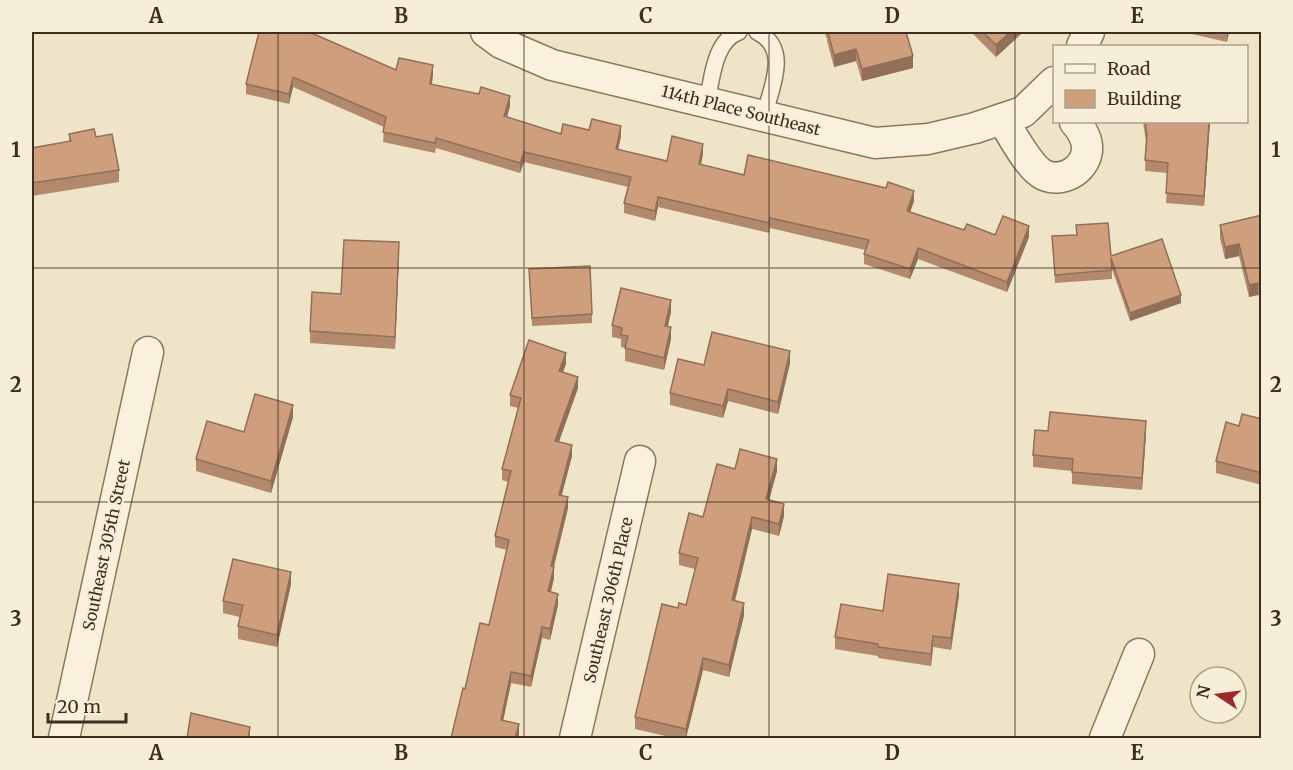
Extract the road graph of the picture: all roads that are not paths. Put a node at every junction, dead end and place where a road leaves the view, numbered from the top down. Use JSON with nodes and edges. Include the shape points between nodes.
{"nodes":[{"id":1,"x":486,"y":32,"type":"edge"},
{"id":2,"x":739,"y":32,"type":"edge"},
{"id":3,"x":757,"y":32,"type":"edge"},
{"id":4,"x":1053,"y":88,"type":"edge"},
{"id":5,"x":707,"y":102,"type":"junction"},
{"id":6,"x":1012,"y":115,"type":"junction"},
{"id":7,"x":764,"y":116,"type":"junction"},
{"id":8,"x":1076,"y":123,"type":"edge"},
{"id":9,"x":148,"y":352,"type":"dead end"},
{"id":10,"x":640,"y":461,"type":"dead end"},
{"id":11,"x":1139,"y":654,"type":"dead end"},
{"id":12,"x":64,"y":738,"type":"edge"},
{"id":13,"x":575,"y":738,"type":"edge"},
{"id":14,"x":1105,"y":738,"type":"edge"}],
"edges":[{"from":1,"to":5,"type":"street","name":"114th Place Southeast","via":[[552,65]]},
{"from":2,"to":5,"type":"lane","via":[[732,34],[719,52]]},
{"from":3,"to":7,"type":"lane","via":[[773,44],[777,55]]},
{"from":4,"to":6,"type":"street"},
{"from":5,"to":7,"type":"street","name":"114th Place Southeast"},
{"from":6,"to":7,"type":"street","name":"114th Place Southeast","via":[[975,129],[928,139],[875,143]]},
{"from":6,"to":8,"type":"street","via":[[1034,167],[1054,177],[1066,177],[1084,162],[1086,139]]},
{"from":9,"to":12,"type":"street","name":"Southeast 305th Street"},
{"from":10,"to":13,"type":"street","name":"Southeast 306th Place"},
{"from":11,"to":14,"type":"street"}]}
